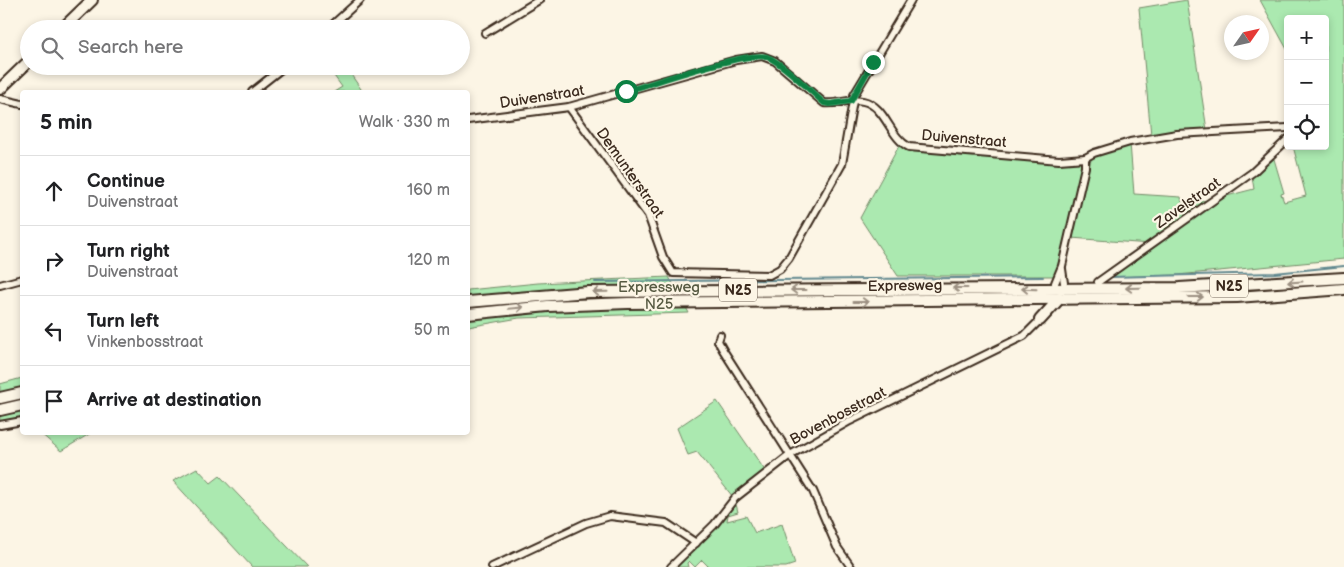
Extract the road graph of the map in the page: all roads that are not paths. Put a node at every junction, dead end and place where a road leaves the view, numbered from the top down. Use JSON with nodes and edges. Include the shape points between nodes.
{"nodes":[{"id":1,"x":92,"y":0,"type":"edge"},
{"id":2,"x":360,"y":0,"type":"edge"},
{"id":3,"x":539,"y":0,"type":"edge"},
{"id":4,"x":911,"y":0,"type":"edge"},
{"id":5,"x":71,"y":20,"type":"edge"},
{"id":6,"x":338,"y":20,"type":"edge"},
{"id":7,"x":485,"y":33,"type":"dead end"},
{"id":8,"x":20,"y":70,"type":"edge"},
{"id":9,"x":274,"y":75,"type":"edge"},
{"id":10,"x":0,"y":89,"type":"edge"},
{"id":11,"x":255,"y":90,"type":"edge"},
{"id":12,"x":0,"y":99,"type":"edge"},
{"id":13,"x":851,"y":101,"type":"junction"},
{"id":14,"x":20,"y":104,"type":"edge"},
{"id":15,"x":569,"y":107,"type":"junction"},
{"id":16,"x":470,"y":120,"type":"edge"},
{"id":17,"x":1284,"y":128,"type":"edge"},
{"id":18,"x":1284,"y":143,"type":"edge"},
{"id":19,"x":1085,"y":158,"type":"junction"},
{"id":20,"x":1344,"y":278,"type":"edge"},
{"id":21,"x":20,"y":279,"type":"edge"},
{"id":22,"x":1098,"y":282,"type":"dead end"},
{"id":23,"x":0,"y":284,"type":"edge"},
{"id":24,"x":1059,"y":286,"type":"junction"},
{"id":25,"x":1344,"y":289,"type":"edge"},
{"id":26,"x":1034,"y":298,"type":"junction"},
{"id":27,"x":1060,"y":298,"type":"junction"},
{"id":28,"x":470,"y":302,"type":"edge"},
{"id":29,"x":470,"y":314,"type":"edge"},
{"id":30,"x":1040,"y":320,"type":"junction"},
{"id":31,"x":720,"y":335,"type":"dead end"},
{"id":32,"x":20,"y":393,"type":"edge"},
{"id":33,"x":0,"y":398,"type":"edge"},
{"id":34,"x":20,"y":405,"type":"edge"},
{"id":35,"x":0,"y":410,"type":"edge"},
{"id":36,"x":20,"y":421,"type":"edge"},
{"id":37,"x":0,"y":425,"type":"edge"},
{"id":38,"x":790,"y":455,"type":"junction"},
{"id":39,"x":696,"y":543,"type":"junction"},
{"id":40,"x":492,"y":567,"type":"edge"},
{"id":41,"x":671,"y":567,"type":"edge"},
{"id":42,"x":851,"y":567,"type":"edge"}],
"edges":[{"from":1,"to":5,"type":"main road"},
{"from":2,"to":6,"type":"street"},
{"from":3,"to":7,"type":"street"},
{"from":4,"to":13,"type":"street"},
{"from":8,"to":10,"type":"main road"},
{"from":9,"to":11,"type":"street"},
{"from":12,"to":14,"type":"street"},
{"from":13,"to":15,"type":"street","name":"Duivenstraat","via":[[824,103],[774,61],[754,56]]},
{"from":13,"to":15,"type":"street","name":"Demunterstraat","via":[[842,164],[789,258],[780,270],[769,274],[674,273],[663,257],[648,215]]},
{"from":13,"to":19,"type":"street","name":"Duivenstraat","via":[[861,100],[873,105],[898,140],[909,147],[1049,159]]},
{"from":15,"to":16,"type":"street","name":"Duivenstraat"},
{"from":17,"to":19,"type":"street","name":"Duivenstraat","via":[[1155,137],[1117,145]]},
{"from":18,"to":22,"type":"street","name":"Zavelstraat","via":[[1253,172]]},
{"from":19,"to":24,"type":"street"},
{"from":20,"to":24,"type":"main road","name":"Expresweg","number":"N25","one_way":true,"via":[[1234,286]]},
{"from":21,"to":23,"type":"street"},
{"from":24,"to":28,"type":"main road","name":"Expresweg","number":"N25","one_way":true,"via":[[588,292]]},
{"from":27,"to":25,"type":"main road","name":"Expresweg","number":"N25","one_way":true,"via":[[1237,297]]},
{"from":26,"to":27,"type":"main road","name":"Expresweg","number":"N25"},
{"from":29,"to":26,"type":"main road","name":"Expresweg","number":"N25","one_way":true,"via":[[628,302],[907,302]]},
{"from":26,"to":30,"type":"main road","via":[[1041,305]]},
{"from":27,"to":30,"type":"main road"},
{"from":30,"to":38,"type":"street","name":"Bovenbosstraat","via":[[1024,336],[850,421]]},
{"from":31,"to":38,"type":"street","via":[[718,341],[723,350]]},
{"from":32,"to":33,"type":"main road"},
{"from":34,"to":35,"type":"main road"},
{"from":36,"to":37,"type":"street"},
{"from":38,"to":39,"type":"street","name":"Bovenbosstraat","via":[[735,498]]},
{"from":38,"to":42,"type":"street","via":[[812,491],[837,547]]},
{"from":39,"to":40,"type":"street","via":[[666,523],[610,516],[586,523]]},
{"from":39,"to":41,"type":"street","name":"Bovenbosstraat"}]}
